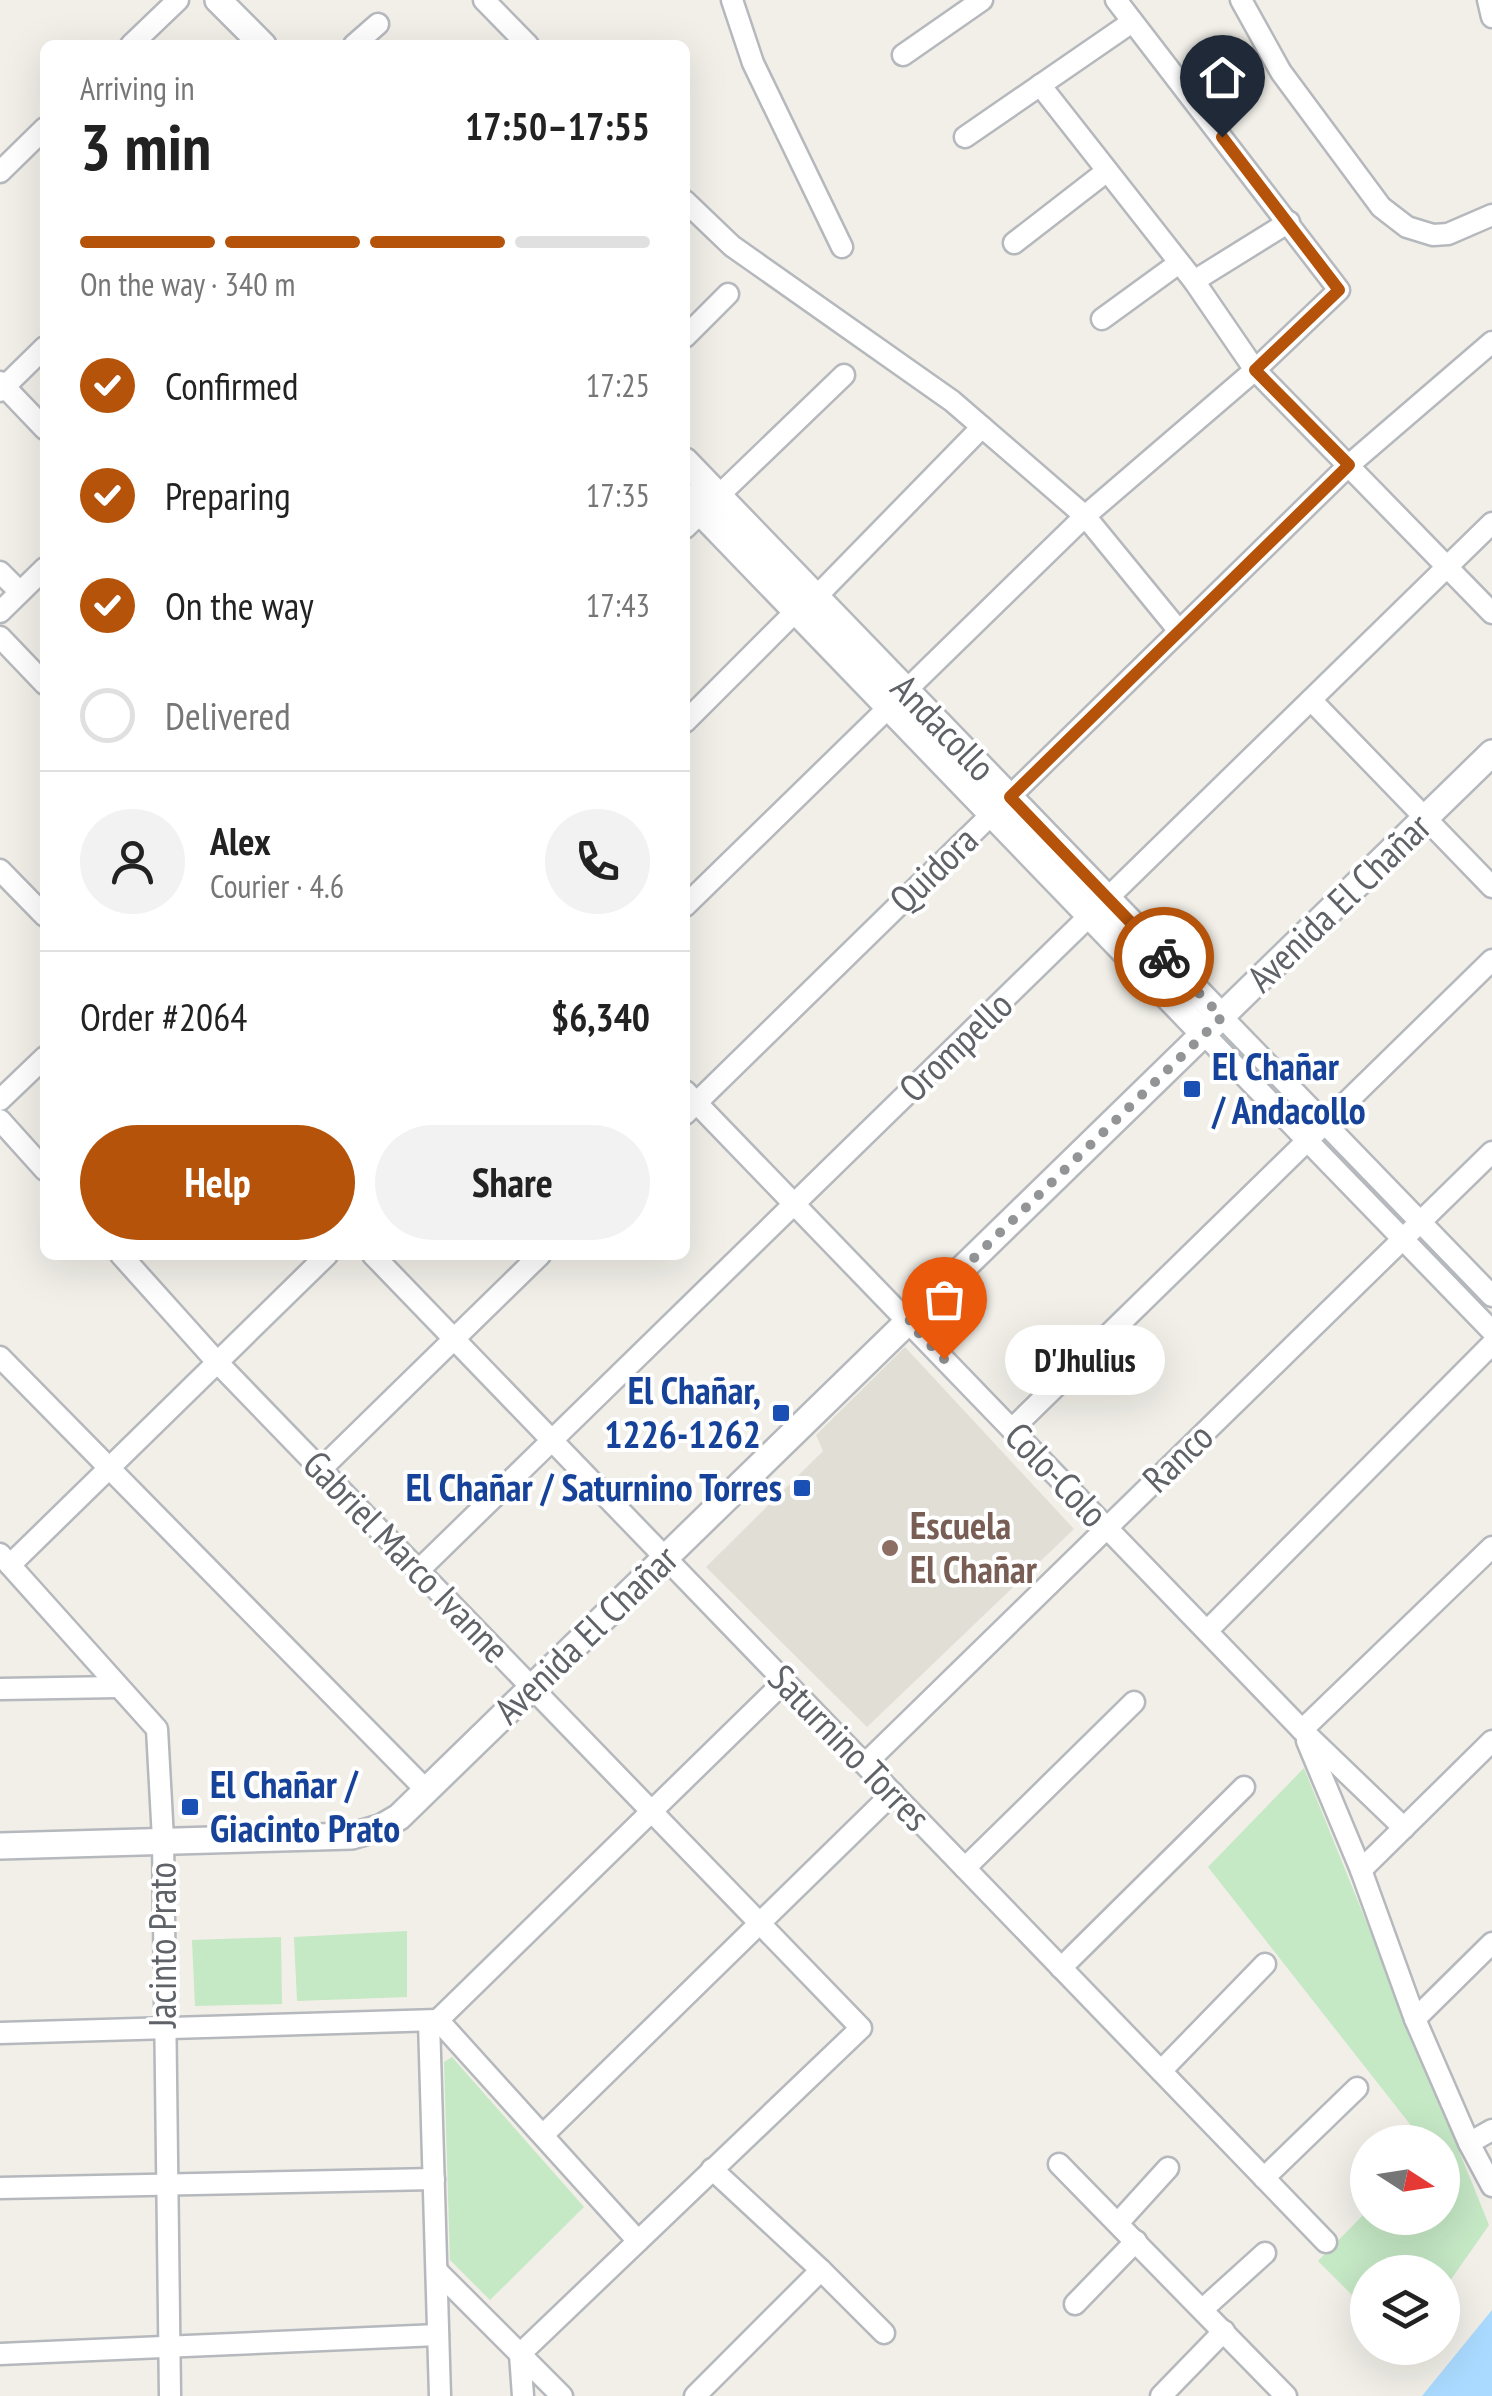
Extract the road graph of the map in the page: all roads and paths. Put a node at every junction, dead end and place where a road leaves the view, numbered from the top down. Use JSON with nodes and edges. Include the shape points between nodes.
{"nodes":[{"id":1,"x":178,"y":0,"type":"edge"},
{"id":2,"x":218,"y":0,"type":"edge"},
{"id":3,"x":484,"y":0,"type":"edge"},
{"id":4,"x":732,"y":0,"type":"edge"},
{"id":5,"x":982,"y":0,"type":"edge"},
{"id":6,"x":1116,"y":0,"type":"edge"},
{"id":7,"x":1241,"y":0,"type":"edge"},
{"id":8,"x":1488,"y":0,"type":"edge"},
{"id":9,"x":1492,"y":16,"type":"edge"},
{"id":10,"x":1132,"y":22,"type":"junction"},
{"id":11,"x":378,"y":24,"type":"dead end"},
{"id":12,"x":136,"y":40,"type":"edge"},
{"id":13,"x":258,"y":40,"type":"edge"},
{"id":14,"x":360,"y":40,"type":"edge"},
{"id":15,"x":523,"y":40,"type":"edge"},
{"id":16,"x":904,"y":56,"type":"dead end"},
{"id":17,"x":1040,"y":85,"type":"junction"},
{"id":18,"x":40,"y":133,"type":"edge"},
{"id":19,"x":965,"y":137,"type":"dead end"},
{"id":20,"x":1107,"y":170,"type":"junction"},
{"id":21,"x":0,"y":172,"type":"edge"},
{"id":22,"x":690,"y":206,"type":"edge"},
{"id":23,"x":1492,"y":215,"type":"edge"},
{"id":24,"x":1289,"y":222,"type":"junction"},
{"id":25,"x":1014,"y":242,"type":"dead end"},
{"id":26,"x":842,"y":247,"type":"dead end"},
{"id":27,"x":1180,"y":262,"type":"junction"},
{"id":28,"x":1194,"y":281,"type":"junction"},
{"id":29,"x":728,"y":294,"type":"dead end"},
{"id":30,"x":1102,"y":319,"type":"dead end"},
{"id":31,"x":690,"y":331,"type":"edge"},
{"id":32,"x":1492,"y":342,"type":"edge"},
{"id":33,"x":40,"y":352,"type":"edge"},
{"id":34,"x":1255,"y":370,"type":"junction"},
{"id":35,"x":844,"y":375,"type":"dead end"},
{"id":36,"x":2,"y":387,"type":"edge"},
{"id":37,"x":40,"y":424,"type":"edge"},
{"id":38,"x":982,"y":428,"type":"junction"},
{"id":39,"x":1349,"y":465,"type":"junction"},
{"id":40,"x":690,"y":481,"type":"edge"},
{"id":41,"x":697,"y":508,"type":"edge"},
{"id":42,"x":1085,"y":516,"type":"junction"},
{"id":43,"x":1492,"y":523,"type":"edge"},
{"id":44,"x":1447,"y":566,"type":"junction"},
{"id":45,"x":0,"y":572,"type":"edge"},
{"id":46,"x":40,"y":573,"type":"edge"},
{"id":47,"x":20,"y":592,"type":"junction"},
{"id":48,"x":806,"y":604,"type":"junction"},
{"id":49,"x":0,"y":612,"type":"edge"},
{"id":50,"x":1492,"y":613,"type":"edge"},
{"id":51,"x":1179,"y":631,"type":"junction"},
{"id":52,"x":0,"y":637,"type":"edge"},
{"id":53,"x":40,"y":679,"type":"edge"},
{"id":54,"x":897,"y":698,"type":"junction"},
{"id":55,"x":1310,"y":700,"type":"junction"},
{"id":56,"x":690,"y":717,"type":"edge"},
{"id":57,"x":1492,"y":754,"type":"edge"},
{"id":58,"x":1001,"y":805,"type":"junction"},
{"id":59,"x":1425,"y":819,"type":"junction"},
{"id":60,"x":0,"y":870,"type":"edge"},
{"id":61,"x":1492,"y":887,"type":"edge"},
{"id":62,"x":690,"y":901,"type":"edge"},
{"id":63,"x":1099,"y":907,"type":"junction"},
{"id":64,"x":40,"y":911,"type":"edge"},
{"id":65,"x":1492,"y":960,"type":"edge"},
{"id":66,"x":1213,"y":1025,"type":"junction"},
{"id":67,"x":40,"y":1062,"type":"edge"},
{"id":68,"x":0,"y":1100,"type":"edge"},
{"id":69,"x":690,"y":1101,"type":"edge"},
{"id":70,"x":690,"y":1103,"type":"edge"},
{"id":71,"x":0,"y":1120,"type":"edge"},
{"id":72,"x":1325,"y":1124,"type":"junction"},
{"id":73,"x":1308,"y":1140,"type":"junction"},
{"id":74,"x":1492,"y":1152,"type":"edge"},
{"id":75,"x":40,"y":1164,"type":"edge"},
{"id":76,"x":794,"y":1204,"type":"junction"},
{"id":77,"x":1420,"y":1222,"type":"junction"},
{"id":78,"x":1403,"y":1239,"type":"junction"},
{"id":79,"x":126,"y":1260,"type":"edge"},
{"id":80,"x":322,"y":1260,"type":"edge"},
{"id":81,"x":377,"y":1260,"type":"edge"},
{"id":82,"x":535,"y":1260,"type":"edge"},
{"id":83,"x":1492,"y":1296,"type":"edge"},
{"id":84,"x":908,"y":1322,"type":"junction"},
{"id":85,"x":1492,"y":1331,"type":"edge"},
{"id":86,"x":454,"y":1339,"type":"junction"},
{"id":87,"x":1492,"y":1344,"type":"edge"},
{"id":88,"x":0,"y":1356,"type":"edge"},
{"id":89,"x":217,"y":1362,"type":"junction"},
{"id":90,"x":1012,"y":1429,"type":"junction"},
{"id":91,"x":552,"y":1440,"type":"junction"},
{"id":92,"x":109,"y":1468,"type":"junction"},
{"id":93,"x":321,"y":1469,"type":"junction"},
{"id":94,"x":1107,"y":1528,"type":"junction"},
{"id":95,"x":1492,"y":1548,"type":"edge"},
{"id":96,"x":665,"y":1558,"type":"junction"},
{"id":97,"x":5,"y":1560,"type":"edge"},
{"id":98,"x":419,"y":1570,"type":"junction"},
{"id":99,"x":1207,"y":1631,"type":"junction"},
{"id":100,"x":785,"y":1682,"type":"junction"},
{"id":101,"x":118,"y":1686,"type":"junction"},
{"id":102,"x":532,"y":1688,"type":"junction"},
{"id":103,"x":0,"y":1689,"type":"edge"},
{"id":104,"x":1134,"y":1702,"type":"dead end"},
{"id":105,"x":1302,"y":1730,"type":"junction"},
{"id":106,"x":1492,"y":1742,"type":"edge"},
{"id":107,"x":865,"y":1764,"type":"junction"},
{"id":108,"x":1244,"y":1788,"type":"dead end"},
{"id":109,"x":426,"y":1791,"type":"junction"},
{"id":110,"x":893,"y":1794,"type":"junction"},
{"id":111,"x":652,"y":1811,"type":"junction"},
{"id":112,"x":1404,"y":1828,"type":"junction"},
{"id":113,"x":163,"y":1839,"type":"junction"},
{"id":114,"x":0,"y":1846,"type":"edge"},
{"id":115,"x":965,"y":1868,"type":"junction"},
{"id":116,"x":1361,"y":1870,"type":"junction"},
{"id":117,"x":760,"y":1923,"type":"junction"},
{"id":118,"x":1492,"y":1943,"type":"edge"},
{"id":119,"x":1265,"y":1964,"type":"dead end"},
{"id":120,"x":1062,"y":1968,"type":"junction"},
{"id":121,"x":1414,"y":2019,"type":"junction"},
{"id":122,"x":434,"y":2020,"type":"junction"},
{"id":123,"x":163,"y":2028,"type":"junction"},
{"id":124,"x":0,"y":2033,"type":"edge"},
{"id":125,"x":1161,"y":2070,"type":"junction"},
{"id":126,"x":1357,"y":2088,"type":"dead end"},
{"id":127,"x":1492,"y":2130,"type":"edge"},
{"id":128,"x":543,"y":2135,"type":"junction"},
{"id":129,"x":1469,"y":2143,"type":"junction"},
{"id":130,"x":1059,"y":2164,"type":"dead end"},
{"id":131,"x":1168,"y":2168,"type":"dead end"},
{"id":132,"x":712,"y":2170,"type":"junction"},
{"id":133,"x":1264,"y":2178,"type":"junction"},
{"id":134,"x":434,"y":2179,"type":"junction"},
{"id":135,"x":166,"y":2185,"type":"junction"},
{"id":136,"x":1492,"y":2186,"type":"edge"},
{"id":137,"x":0,"y":2188,"type":"edge"},
{"id":138,"x":1118,"y":2224,"type":"junction"},
{"id":139,"x":638,"y":2240,"type":"junction"},
{"id":140,"x":1136,"y":2241,"type":"junction"},
{"id":141,"x":1326,"y":2242,"type":"dead end"},
{"id":142,"x":1265,"y":2253,"type":"dead end"},
{"id":143,"x":821,"y":2270,"type":"junction"},
{"id":144,"x":436,"y":2271,"type":"junction"},
{"id":145,"x":1076,"y":2304,"type":"dead end"},
{"id":146,"x":1202,"y":2309,"type":"junction"},
{"id":147,"x":1224,"y":2331,"type":"junction"},
{"id":148,"x":884,"y":2333,"type":"dead end"},
{"id":149,"x":438,"y":2336,"type":"junction"},
{"id":150,"x":169,"y":2347,"type":"junction"},
{"id":151,"x":0,"y":2354,"type":"edge"},
{"id":152,"x":520,"y":2354,"type":"junction"},
{"id":153,"x":170,"y":2396,"type":"edge"},
{"id":154,"x":440,"y":2396,"type":"edge"},
{"id":155,"x":523,"y":2396,"type":"edge"},
{"id":156,"x":562,"y":2396,"type":"edge"},
{"id":157,"x":695,"y":2396,"type":"edge"},
{"id":158,"x":1162,"y":2396,"type":"edge"},
{"id":159,"x":1286,"y":2396,"type":"edge"}],
"edges":[{"from":1,"to":12,"type":"street"},
{"from":2,"to":13,"type":"street"},
{"from":3,"to":15,"type":"street"},
{"from":4,"to":26,"type":"street","via":[[753,63]]},
{"from":5,"to":16,"type":"street"},
{"from":6,"to":10,"type":"street"},
{"from":7,"to":23,"type":"street","via":[[1281,72],[1381,207],[1407,227],[1433,235]]},
{"from":8,"to":9,"type":"street"},
{"from":10,"to":17,"type":"street"},
{"from":10,"to":24,"type":"street"},
{"from":11,"to":14,"type":"street"},
{"from":17,"to":19,"type":"street"},
{"from":17,"to":20,"type":"street"},
{"from":18,"to":21,"type":"street"},
{"from":20,"to":25,"type":"street"},
{"from":20,"to":27,"type":"street"},
{"from":22,"to":38,"type":"street","via":[[732,246]]},
{"from":24,"to":28,"type":"street"},
{"from":24,"to":34,"type":"street","via":[[1339,290]]},
{"from":27,"to":28,"type":"street"},
{"from":27,"to":30,"type":"street"},
{"from":28,"to":34,"type":"street"},
{"from":29,"to":31,"type":"street"},
{"from":32,"to":39,"type":"street","name":"Quidora"},
{"from":33,"to":36,"type":"street"},
{"from":34,"to":39,"type":"street"},
{"from":34,"to":42,"type":"street"},
{"from":35,"to":41,"type":"street"},
{"from":36,"to":37,"type":"street"},
{"from":38,"to":42,"type":"street"},
{"from":38,"to":48,"type":"street"},
{"from":39,"to":44,"type":"street"},
{"from":39,"to":51,"type":"street","name":"Quidora"},
{"from":40,"to":41,"type":"street","name":"Andacollo"},
{"from":41,"to":48,"type":"street","name":"Andacollo"},
{"from":42,"to":51,"type":"street"},
{"from":42,"to":54,"type":"street"},
{"from":43,"to":44,"type":"street","name":"Orompello"},
{"from":44,"to":50,"type":"street"},
{"from":44,"to":55,"type":"street","name":"Orompello"},
{"from":45,"to":47,"type":"street"},
{"from":46,"to":47,"type":"street"},
{"from":47,"to":49,"type":"street"},
{"from":48,"to":54,"type":"street","name":"Andacollo"},
{"from":48,"to":56,"type":"street"},
{"from":51,"to":58,"type":"street","name":"Quidora"},
{"from":52,"to":53,"type":"street"},
{"from":54,"to":58,"type":"street","name":"Andacollo"},
{"from":54,"to":62,"type":"street"},
{"from":55,"to":59,"type":"street"},
{"from":55,"to":63,"type":"street","name":"Orompello"},
{"from":57,"to":59,"type":"street","name":"Avenida El Chañar"},
{"from":58,"to":63,"type":"street","name":"Andacollo"},
{"from":58,"to":69,"type":"street","name":"Quidora"},
{"from":59,"to":61,"type":"street"},
{"from":59,"to":66,"type":"street","name":"Avenida El Chañar"},
{"from":60,"to":64,"type":"street"},
{"from":63,"to":66,"type":"street","name":"Andacollo"},
{"from":63,"to":76,"type":"street","name":"Orompello"},
{"from":65,"to":72,"type":"street"},
{"from":66,"to":72,"type":"street","name":"Andacollo"},
{"from":66,"to":73,"type":"street","name":"Andacollo"},
{"from":66,"to":84,"type":"street","name":"Avenida El Chañar"},
{"from":67,"to":68,"type":"street"},
{"from":70,"to":76,"type":"street","name":"Colo-Colo"},
{"from":71,"to":75,"type":"street"},
{"from":72,"to":73,"type":"street"},
{"from":72,"to":77,"type":"street","name":"Andacollo"},
{"from":73,"to":78,"type":"street","name":"Andacollo"},
{"from":73,"to":90,"type":"street"},
{"from":74,"to":77,"type":"street","name":"Ranco"},
{"from":76,"to":84,"type":"street","name":"Colo-Colo"},
{"from":76,"to":91,"type":"street","name":"Orompello"},
{"from":77,"to":78,"type":"street","name":"Ranco"},
{"from":77,"to":83,"type":"street","name":"Andacollo"},
{"from":78,"to":85,"type":"street","name":"Andacollo"},
{"from":78,"to":94,"type":"street","name":"Ranco"},
{"from":79,"to":89,"type":"street","name":"Gabriel Marco Ivanne"},
{"from":80,"to":89,"type":"street"},
{"from":81,"to":86,"type":"street","name":"Saturnino Torres"},
{"from":82,"to":86,"type":"street"},
{"from":84,"to":90,"type":"street","name":"Colo-Colo"},
{"from":84,"to":96,"type":"street","name":"Avenida El Chañar"},
{"from":86,"to":91,"type":"street","name":"Saturnino Torres"},
{"from":86,"to":93,"type":"street"},
{"from":87,"to":99,"type":"street"},
{"from":88,"to":92,"type":"street"},
{"from":89,"to":92,"type":"street"},
{"from":89,"to":93,"type":"street","name":"Gabriel Marco Ivanne"},
{"from":90,"to":94,"type":"street","name":"Colo-Colo"},
{"from":91,"to":96,"type":"street","name":"Saturnino Torres"},
{"from":91,"to":98,"type":"street","name":"Orompello"},
{"from":92,"to":97,"type":"street"},
{"from":92,"to":109,"type":"street"},
{"from":93,"to":98,"type":"street","name":"Gabriel Marco Ivanne"},
{"from":94,"to":99,"type":"street","name":"Colo-Colo"},
{"from":94,"to":107,"type":"street","name":"Ranco"},
{"from":95,"to":105,"type":"street"},
{"from":96,"to":100,"type":"street","name":"Saturnino Torres"},
{"from":96,"to":102,"type":"street","name":"Avenida El Chañar"},
{"from":97,"to":101,"type":"street","name":"Jacinto Prato"},
{"from":98,"to":102,"type":"street","name":"Gabriel Marco Ivanne"},
{"from":99,"to":105,"type":"street","name":"Colo-Colo"},
{"from":100,"to":107,"type":"street","name":"Saturnino Torres"},
{"from":100,"to":111,"type":"street"},
{"from":101,"to":103,"type":"street"},
{"from":101,"to":113,"type":"street","name":"Jacinto Prato","via":[[158,1729]]},
{"from":102,"to":109,"type":"street","name":"Avenida El Chañar"},
{"from":102,"to":111,"type":"street","name":"Gabriel Marco Ivanne"},
{"from":104,"to":115,"type":"street"},
{"from":105,"to":112,"type":"street","name":"Colo-Colo"},
{"from":105,"to":116,"type":"street","name":"Colo-Colo"},
{"from":106,"to":112,"type":"street"},
{"from":107,"to":110,"type":"street","name":"Saturnino Torres"},
{"from":108,"to":120,"type":"street"},
{"from":109,"to":113,"type":"street","name":"Avenida El Chañar","via":[[382,1826],[352,1836]]},
{"from":110,"to":115,"type":"street","name":"Saturnino Torres"},
{"from":110,"to":117,"type":"street"},
{"from":111,"to":117,"type":"street","name":"Gabriel Marco Ivanne"},
{"from":111,"to":122,"type":"street"},
{"from":112,"to":116,"type":"street"},
{"from":113,"to":114,"type":"street","name":"Avenida El Chañar"},
{"from":113,"to":123,"type":"street","name":"Jacinto Prato"},
{"from":115,"to":120,"type":"street","name":"Saturnino Torres"},
{"from":116,"to":121,"type":"street","name":"Colo-Colo"},
{"from":117,"to":128,"type":"street"},
{"from":117,"to":132,"type":"street","name":"Gabriel Marco Ivanne","via":[[861,2028]]},
{"from":118,"to":121,"type":"street"},
{"from":119,"to":125,"type":"street"},
{"from":120,"to":125,"type":"street","name":"Saturnino Torres"},
{"from":121,"to":129,"type":"street","name":"Colo-Colo"},
{"from":122,"to":123,"type":"street"},
{"from":122,"to":128,"type":"street"},
{"from":122,"to":134,"type":"street"},
{"from":123,"to":124,"type":"street"},
{"from":123,"to":135,"type":"street","name":"Jacinto Prato"},
{"from":125,"to":133,"type":"street","name":"Saturnino Torres"},
{"from":126,"to":133,"type":"street"},
{"from":127,"to":129,"type":"street"},
{"from":128,"to":139,"type":"street"},
{"from":129,"to":136,"type":"street","name":"Colo-Colo"},
{"from":130,"to":138,"type":"street"},
{"from":131,"to":138,"type":"street"},
{"from":132,"to":139,"type":"street"},
{"from":132,"to":143,"type":"street"},
{"from":133,"to":141,"type":"street","name":"Saturnino Torres"},
{"from":134,"to":135,"type":"street"},
{"from":134,"to":144,"type":"street"},
{"from":135,"to":137,"type":"street"},
{"from":135,"to":150,"type":"street","name":"Jacinto Prato"},
{"from":138,"to":140,"type":"street"},
{"from":139,"to":152,"type":"street"},
{"from":140,"to":145,"type":"street"},
{"from":140,"to":146,"type":"street"},
{"from":142,"to":146,"type":"street"},
{"from":143,"to":148,"type":"street"},
{"from":143,"to":157,"type":"street"},
{"from":144,"to":149,"type":"street"},
{"from":144,"to":152,"type":"street"},
{"from":146,"to":147,"type":"street"},
{"from":147,"to":158,"type":"street"},
{"from":147,"to":159,"type":"street"},
{"from":149,"to":150,"type":"street"},
{"from":149,"to":154,"type":"street"},
{"from":150,"to":151,"type":"street"},
{"from":150,"to":153,"type":"street","name":"Jacinto Prato"},
{"from":152,"to":155,"type":"street"},
{"from":152,"to":156,"type":"street"}]}
